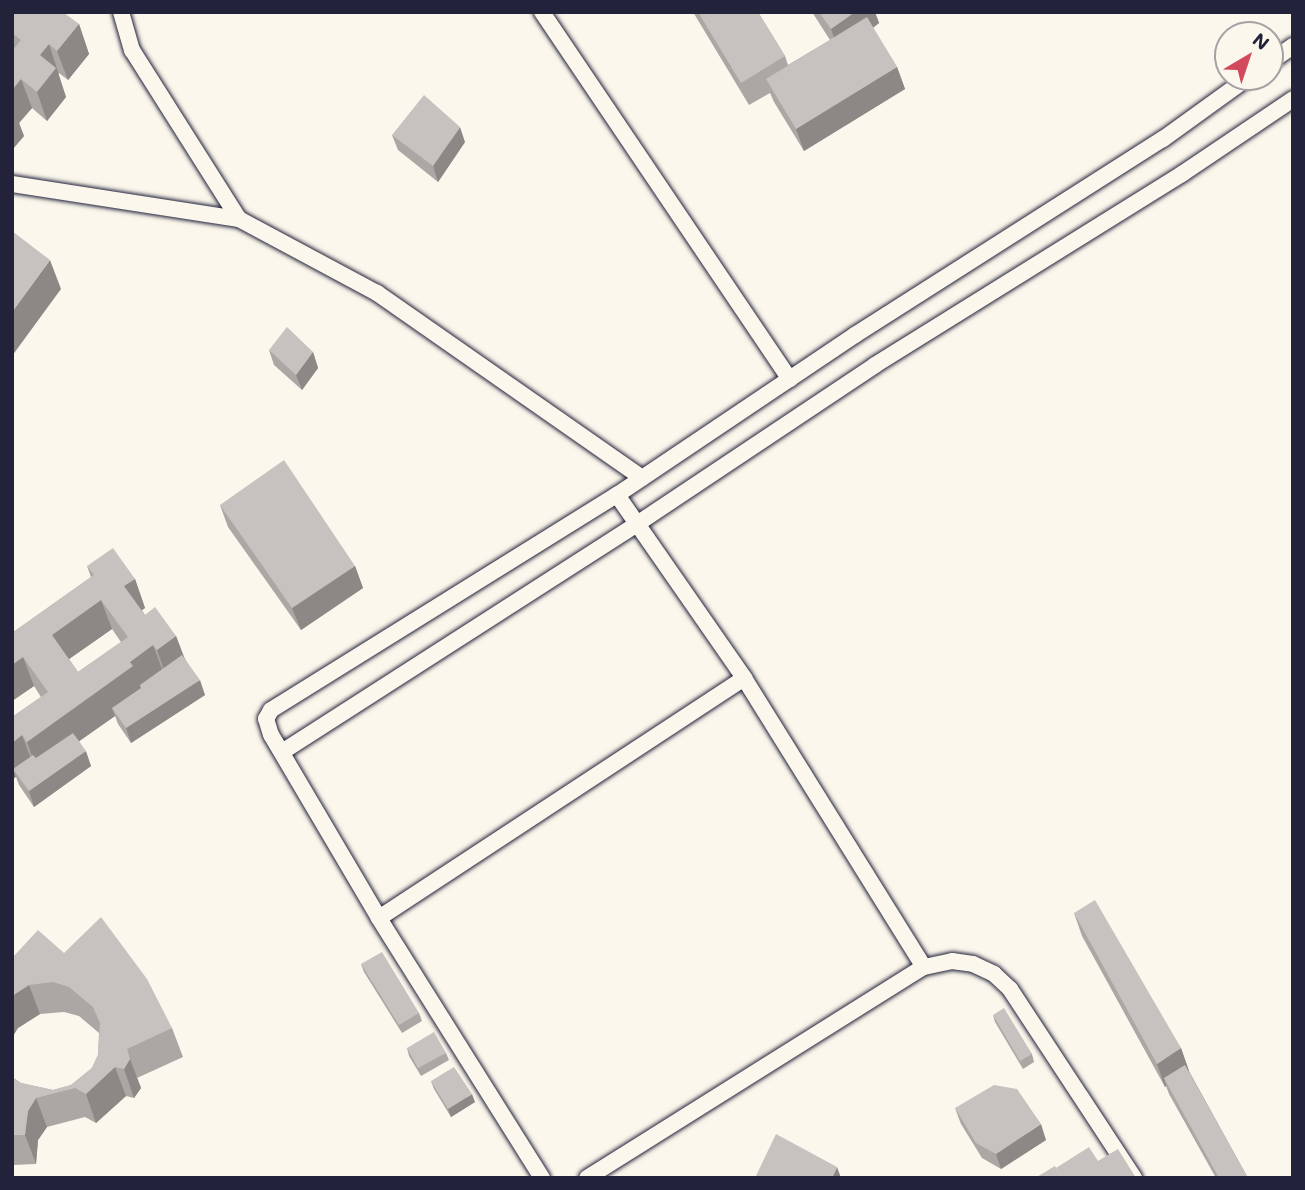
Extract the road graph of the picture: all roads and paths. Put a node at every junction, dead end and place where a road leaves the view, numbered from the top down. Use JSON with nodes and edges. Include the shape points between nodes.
{"nodes":[{"id":1,"x":121,"y":12,"type":"edge"},
{"id":2,"x":542,"y":12,"type":"edge"},
{"id":3,"x":1230,"y":91,"type":"edge"},
{"id":4,"x":1293,"y":99,"type":"edge"},
{"id":5,"x":12,"y":184,"type":"edge"},
{"id":6,"x":239,"y":219,"type":"junction"},
{"id":7,"x":790,"y":379,"type":"junction"},
{"id":8,"x":642,"y":478,"type":"junction"},
{"id":9,"x":617,"y":495,"type":"junction"},
{"id":10,"x":637,"y":524,"type":"junction"},
{"id":11,"x":744,"y":678,"type":"junction"},
{"id":12,"x":282,"y":752,"type":"junction"},
{"id":13,"x":379,"y":918,"type":"junction"},
{"id":14,"x":924,"y":967,"type":"junction"},
{"id":15,"x":542,"y":1178,"type":"edge"},
{"id":16,"x":587,"y":1178,"type":"edge"},
{"id":17,"x":1134,"y":1178,"type":"edge"}],
"edges":[{"from":1,"to":6,"type":"lane","via":[[132,50]]},
{"from":2,"to":7,"type":"lane"},
{"from":3,"to":7,"type":"lane","via":[[1163,139]]},
{"from":4,"to":10,"type":"lane","via":[[1182,174],[875,365]]},
{"from":5,"to":6,"type":"lane"},
{"from":6,"to":8,"type":"lane","via":[[377,293]]},
{"from":7,"to":8,"type":"lane"},
{"from":8,"to":9,"type":"lane"},
{"from":9,"to":10,"type":"lane"},
{"from":9,"to":12,"type":"lane","via":[[271,710],[266,719]]},
{"from":10,"to":11,"type":"lane"},
{"from":10,"to":12,"type":"lane"},
{"from":11,"to":13,"type":"lane"},
{"from":11,"to":14,"type":"lane"},
{"from":12,"to":13,"type":"lane"},
{"from":13,"to":15,"type":"lane"},
{"from":14,"to":16,"type":"lane"},
{"from":14,"to":17,"type":"lane","via":[[952,961],[973,964],[1010,989]]}]}
